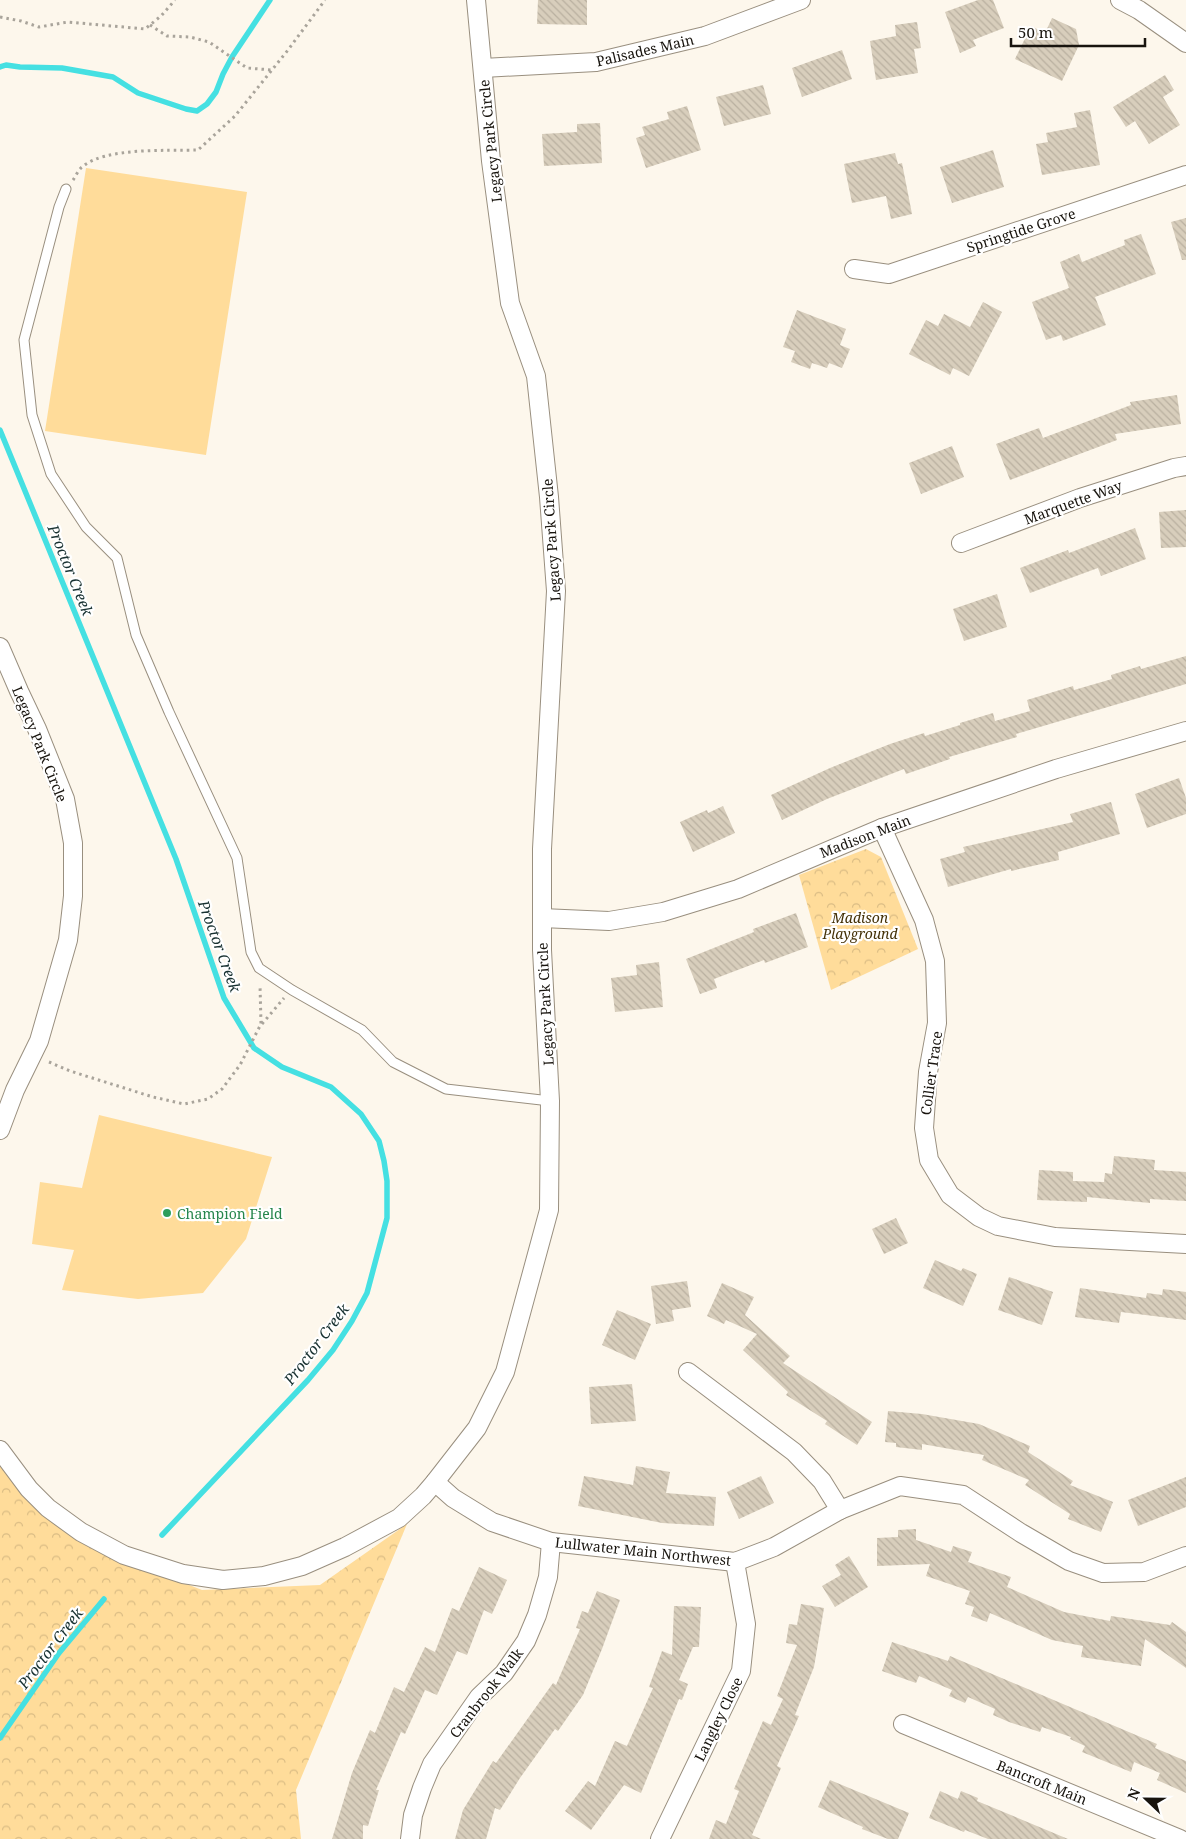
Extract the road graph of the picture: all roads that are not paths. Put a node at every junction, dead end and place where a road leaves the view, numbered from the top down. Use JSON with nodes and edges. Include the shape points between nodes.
{"nodes":[{"id":1,"x":476,"y":0,"type":"edge"},
{"id":2,"x":800,"y":0,"type":"edge"},
{"id":3,"x":1120,"y":0,"type":"edge"},
{"id":4,"x":1186,"y":44,"type":"edge"},
{"id":5,"x":483,"y":68,"type":"junction"},
{"id":6,"x":1186,"y":175,"type":"edge"},
{"id":7,"x":66,"y":188,"type":"road end"},
{"id":8,"x":854,"y":270,"type":"dead end"},
{"id":9,"x":1186,"y":466,"type":"edge"},
{"id":10,"x":961,"y":543,"type":"dead end"},
{"id":11,"x":0,"y":647,"type":"edge"},
{"id":12,"x":1186,"y":731,"type":"edge"},
{"id":13,"x":882,"y":828,"type":"junction"},
{"id":14,"x":542,"y":918,"type":"junction"},
{"id":15,"x":8,"y":1089,"type":"edge"},
{"id":16,"x":550,"y":1101,"type":"junction"},
{"id":17,"x":0,"y":1130,"type":"edge"},
{"id":18,"x":1186,"y":1244,"type":"edge"},
{"id":19,"x":688,"y":1372,"type":"dead end"},
{"id":20,"x":0,"y":1450,"type":"edge"},
{"id":21,"x":435,"y":1482,"type":"junction"},
{"id":22,"x":840,"y":1510,"type":"junction"},
{"id":23,"x":550,"y":1542,"type":"junction"},
{"id":24,"x":1186,"y":1556,"type":"edge"},
{"id":25,"x":736,"y":1562,"type":"junction"},
{"id":26,"x":903,"y":1724,"type":"dead end"},
{"id":27,"x":410,"y":1839,"type":"edge"},
{"id":28,"x":660,"y":1839,"type":"edge"},
{"id":29,"x":1180,"y":1839,"type":"edge"}],
"edges":[{"from":1,"to":5,"type":"street","name":"Legacy Park Circle"},
{"from":2,"to":5,"type":"street","name":"Palisades Main","via":[[705,36],[596,62]]},
{"from":3,"to":4,"type":"street"},
{"from":5,"to":14,"type":"street","name":"Legacy Park Circle","via":[[491,161],[510,303],[536,376],[556,591],[542,849]]},
{"from":6,"to":8,"type":"street","name":"Springtide Grove","via":[[889,274]]},
{"from":7,"to":16,"type":"lane","via":[[24,340],[32,415],[51,474],[86,527],[117,558],[136,635],[237,858],[251,952],[259,968],[362,1030],[393,1062],[446,1089]]},
{"from":9,"to":10,"type":"street","name":"Marquette Way","via":[[1080,498]]},
{"from":11,"to":15,"type":"street","name":"Legacy Park Circle","via":[[65,798],[73,843],[73,896],[68,940],[39,1041]]},
{"from":12,"to":13,"type":"street","name":"Madison Main","via":[[1056,769]]},
{"from":13,"to":14,"type":"street","name":"Madison Main","via":[[738,889],[663,912],[609,921]]},
{"from":13,"to":18,"type":"street","name":"Collier Trace","via":[[924,920],[935,960],[937,1023],[928,1072],[924,1128],[929,1160],[950,1195],[979,1217],[998,1226],[1035,1234]]},
{"from":14,"to":16,"type":"street","name":"Legacy Park Circle"},
{"from":15,"to":17,"type":"street","name":"Legacy Park Circle"},
{"from":16,"to":21,"type":"street","name":"Legacy Park Circle","via":[[549,1210],[505,1372],[477,1428]]},
{"from":19,"to":22,"type":"street","via":[[794,1452],[822,1481]]},
{"from":20,"to":21,"type":"street","name":"Legacy Park Circle","via":[[48,1508],[82,1532],[124,1555],[149,1564],[183,1574],[223,1580],[264,1576],[302,1566],[345,1547],[398,1518]]},
{"from":21,"to":23,"type":"street","name":"Lullwater Main Northwest","via":[[453,1498],[492,1522]]},
{"from":22,"to":24,"type":"street","name":"Lullwater Main Northwest","via":[[900,1486],[963,1495],[1021,1534],[1061,1556],[1104,1573],[1144,1572]]},
{"from":22,"to":25,"type":"street","name":"Lullwater Main Northwest","via":[[774,1547]]},
{"from":23,"to":25,"type":"street","name":"Lullwater Main Northwest"},
{"from":23,"to":27,"type":"street","name":"Cranbrook Walk","via":[[548,1577],[526,1641],[504,1673],[479,1697],[432,1764],[413,1815]]},
{"from":25,"to":28,"type":"street","name":"Langley Close","via":[[746,1624],[741,1671]]},
{"from":26,"to":29,"type":"street","name":"Bancroft Main"}]}
